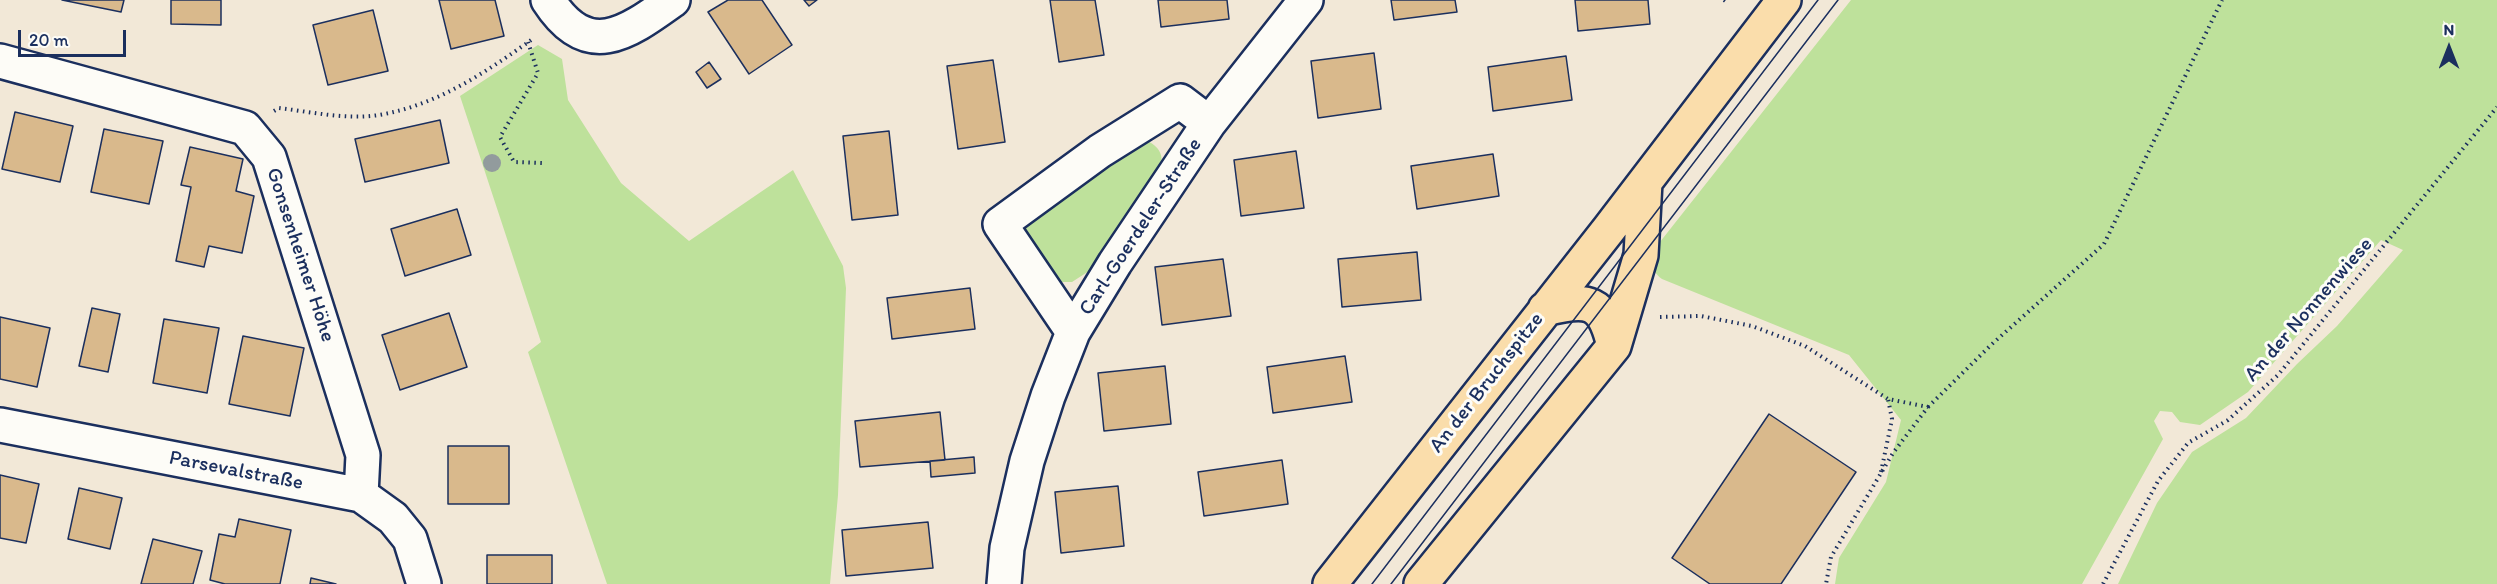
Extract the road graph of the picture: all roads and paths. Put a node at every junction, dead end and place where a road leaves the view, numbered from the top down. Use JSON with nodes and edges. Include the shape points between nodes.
{"nodes":[{"id":1,"x":673,"y":0,"type":"edge"},
{"id":2,"x":1306,"y":0,"type":"edge"},
{"id":3,"x":1724,"y":0,"type":"edge"},
{"id":4,"x":1784,"y":0,"type":"edge"},
{"id":5,"x":2222,"y":0,"type":"edge"},
{"id":6,"x":1728,"y":3,"type":"dead end"},
{"id":7,"x":549,"y":18,"type":"edge"},
{"id":8,"x":528,"y":42,"type":"junction"},
{"id":9,"x":0,"y":61,"type":"edge"},
{"id":10,"x":2497,"y":107,"type":"edge"},
{"id":11,"x":270,"y":114,"type":"dead end"},
{"id":12,"x":1209,"y":123,"type":"junction"},
{"id":13,"x":543,"y":162,"type":"dead end"},
{"id":14,"x":1645,"y":182,"type":"junction"},
{"id":15,"x":1545,"y":309,"type":"junction"},
{"id":16,"x":1659,"y":317,"type":"dead end"},
{"id":17,"x":1073,"y":332,"type":"junction"},
{"id":18,"x":1614,"y":346,"type":"junction"},
{"id":19,"x":1888,"y":399,"type":"junction"},
{"id":20,"x":1928,"y":407,"type":"junction"},
{"id":21,"x":0,"y":425,"type":"edge"},
{"id":22,"x":1880,"y":478,"type":"junction"},
{"id":23,"x":361,"y":495,"type":"junction"},
{"id":24,"x":424,"y":584,"type":"edge"},
{"id":25,"x":1004,"y":584,"type":"edge"},
{"id":26,"x":1330,"y":584,"type":"edge"},
{"id":27,"x":1421,"y":584,"type":"edge"},
{"id":28,"x":1826,"y":584,"type":"edge"},
{"id":29,"x":2103,"y":584,"type":"edge"}],
"edges":[{"from":1,"to":7,"type":"street","via":[[617,35],[598,37]]},
{"from":2,"to":12,"type":"street","name":"Carl-Goerdeler-Straße"},
{"from":3,"to":6,"type":"path"},
{"from":4,"to":14,"type":"main road","name":"An der Bruchspitze"},
{"from":5,"to":20,"type":"path","via":[[2104,244]]},
{"from":7,"to":8,"type":"path"},
{"from":8,"to":11,"type":"path","via":[[479,76],[424,104],[378,115],[330,115],[279,108]]},
{"from":8,"to":13,"type":"path","via":[[538,73],[500,137],[514,162]]},
{"from":9,"to":23,"type":"street","name":"Gonsenheimer Höhe","via":[[245,128],[269,157],[363,455]]},
{"from":10,"to":29,"type":"path","name":"An der Nonnenwiese","via":[[2278,375],[2228,420],[2188,443],[2158,481]]},
{"from":12,"to":17,"type":"street","name":"Carl-Goerdeler-Straße"},
{"from":12,"to":17,"type":"street","name":"Carl-Goerdeler-Straße","via":[[1180,101],[1100,151],[1000,224]]},
{"from":14,"to":15,"type":"main road","name":"An der Bruchspitze"},
{"from":14,"to":18,"type":"main road","via":[[1641,255]]},
{"from":15,"to":18,"type":"main road","via":[[1587,302],[1606,320]]},
{"from":15,"to":26,"type":"main road","name":"An der Bruchspitze"},
{"from":16,"to":19,"type":"path","via":[[1701,316],[1752,326],[1805,346]]},
{"from":17,"to":25,"type":"street","name":"Carl-Goerdeler-Straße","via":[[1027,461],[1007,548]]},
{"from":18,"to":27,"type":"main road"},
{"from":19,"to":20,"type":"path"},
{"from":19,"to":22,"type":"path","via":[[1892,419]]},
{"from":20,"to":22,"type":"path","via":[[1893,453]]},
{"from":21,"to":23,"type":"street","name":"Parsevalstraße"},
{"from":22,"to":28,"type":"path","via":[[1831,557]]},
{"from":23,"to":24,"type":"street","name":"Parsevalstraße","via":[[393,518],[410,539]]}]}
